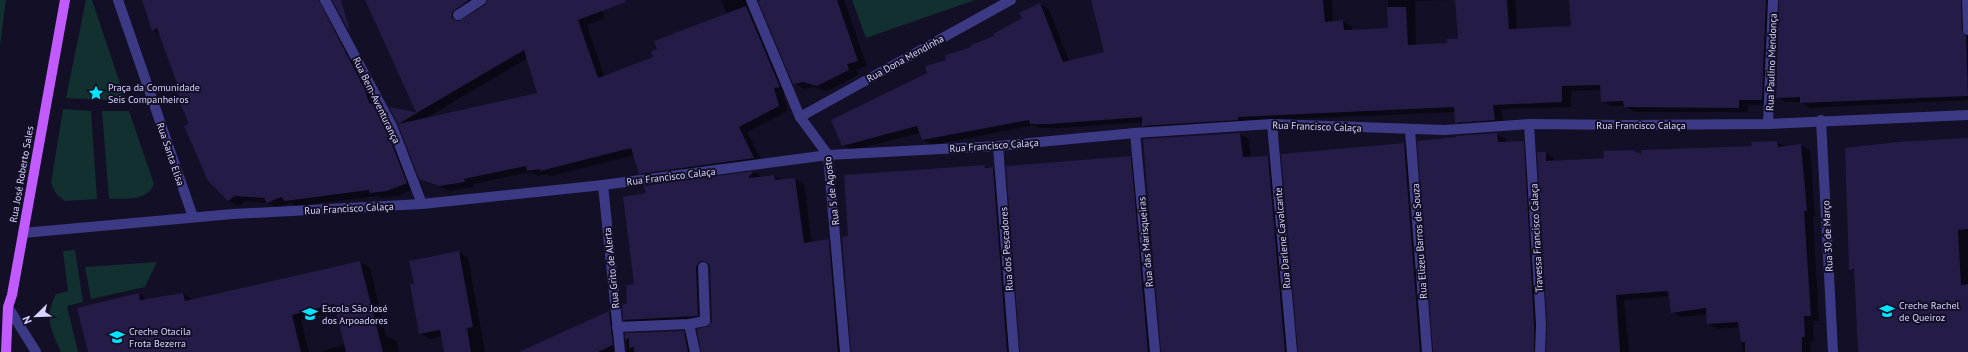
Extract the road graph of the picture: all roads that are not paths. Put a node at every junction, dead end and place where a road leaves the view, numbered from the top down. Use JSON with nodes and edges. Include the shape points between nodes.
{"nodes":[{"id":1,"x":65,"y":0,"type":"edge"},
{"id":2,"x":118,"y":0,"type":"edge"},
{"id":3,"x":325,"y":0,"type":"edge"},
{"id":4,"x":481,"y":0,"type":"edge"},
{"id":5,"x":751,"y":0,"type":"edge"},
{"id":6,"x":1011,"y":0,"type":"edge"},
{"id":7,"x":1773,"y":0,"type":"edge"},
{"id":8,"x":1967,"y":0,"type":"edge"},
{"id":9,"x":458,"y":15,"type":"dead end"},
{"id":10,"x":1968,"y":30,"type":"edge"},
{"id":11,"x":1968,"y":116,"type":"edge"},
{"id":12,"x":800,"y":117,"type":"junction"},
{"id":13,"x":1821,"y":120,"type":"junction"},
{"id":14,"x":1272,"y":124,"type":"junction"},
{"id":15,"x":1529,"y":124,"type":"junction"},
{"id":16,"x":1768,"y":124,"type":"junction"},
{"id":17,"x":1410,"y":130,"type":"junction"},
{"id":18,"x":1135,"y":133,"type":"junction"},
{"id":19,"x":998,"y":146,"type":"junction"},
{"id":20,"x":828,"y":155,"type":"junction"},
{"id":21,"x":603,"y":185,"type":"junction"},
{"id":22,"x":422,"y":204,"type":"junction"},
{"id":23,"x":193,"y":218,"type":"junction"},
{"id":24,"x":23,"y":233,"type":"junction"},
{"id":25,"x":703,"y":268,"type":"dead end"},
{"id":26,"x":8,"y":307,"type":"junction"},
{"id":27,"x":689,"y":324,"type":"junction"},
{"id":28,"x":617,"y":327,"type":"junction"},
{"id":29,"x":6,"y":352,"type":"edge"},
{"id":30,"x":36,"y":352,"type":"edge"},
{"id":31,"x":620,"y":352,"type":"edge"},
{"id":32,"x":695,"y":352,"type":"edge"},
{"id":33,"x":845,"y":352,"type":"edge"},
{"id":34,"x":1014,"y":352,"type":"edge"},
{"id":35,"x":1155,"y":352,"type":"edge"},
{"id":36,"x":1292,"y":352,"type":"edge"},
{"id":37,"x":1427,"y":352,"type":"edge"},
{"id":38,"x":1540,"y":352,"type":"edge"},
{"id":39,"x":1833,"y":352,"type":"edge"}],
"edges":[{"from":1,"to":24,"type":"main road","name":"Rua José Roberto Sales"},
{"from":2,"to":23,"type":"street","name":"Rua Santa Elisa"},
{"from":3,"to":22,"type":"street","name":"Rua Bem-Aventurança","via":[[392,126]]},
{"from":4,"to":9,"type":"street"},
{"from":5,"to":12,"type":"street","name":"Rua 5 de Agosto"},
{"from":6,"to":12,"type":"street","name":"Rua Dona Mendinha"},
{"from":7,"to":16,"type":"street","name":"Rua Paulino Mendonça"},
{"from":8,"to":10,"type":"street"},
{"from":11,"to":13,"type":"street","name":"Rua Francisco Calaça"},
{"from":12,"to":20,"type":"street","name":"Rua 5 de Agosto"},
{"from":13,"to":16,"type":"street","name":"Rua Francisco Calaça"},
{"from":13,"to":39,"type":"street","name":"Rua 30 de Março"},
{"from":14,"to":17,"type":"street","name":"Rua Francisco Calaça"},
{"from":14,"to":18,"type":"street","name":"Rua Francisco Calaça"},
{"from":14,"to":36,"type":"street","name":"Rua Darlene Cavalcante"},
{"from":15,"to":16,"type":"street","name":"Rua Francisco Calaça"},
{"from":15,"to":17,"type":"street","name":"Rua Francisco Calaça"},
{"from":15,"to":38,"type":"street","name":"Travessa Francisco Calaça","via":[[1541,324]]},
{"from":17,"to":37,"type":"street","name":"Rua Elizeu Barros de Souza"},
{"from":18,"to":19,"type":"street","name":"Rua Francisco Calaça"},
{"from":18,"to":35,"type":"street","name":"Rua das Marisqueiras"},
{"from":19,"to":20,"type":"street","name":"Rua Francisco Calaça"},
{"from":19,"to":34,"type":"street","name":"Rua dos Pescadores"},
{"from":20,"to":21,"type":"street","name":"Rua Francisco Calaça"},
{"from":20,"to":33,"type":"street","name":"Rua 5 de Agosto"},
{"from":21,"to":22,"type":"street","name":"Rua Francisco Calaça"},
{"from":21,"to":28,"type":"street","name":"Rua Grito de Alerta"},
{"from":22,"to":23,"type":"street","name":"Rua Francisco Calaça"},
{"from":23,"to":24,"type":"street","name":"Rua Francisco Calaça"},
{"from":24,"to":26,"type":"main road","name":"Rua José Roberto Sales"},
{"from":25,"to":27,"type":"street","via":[[705,321]]},
{"from":26,"to":29,"type":"main road","name":"Rua José Roberto Sales"},
{"from":26,"to":30,"type":"street"},
{"from":27,"to":28,"type":"street"},
{"from":27,"to":32,"type":"street"},
{"from":28,"to":31,"type":"street","name":"Rua Grito de Alerta"}]}
